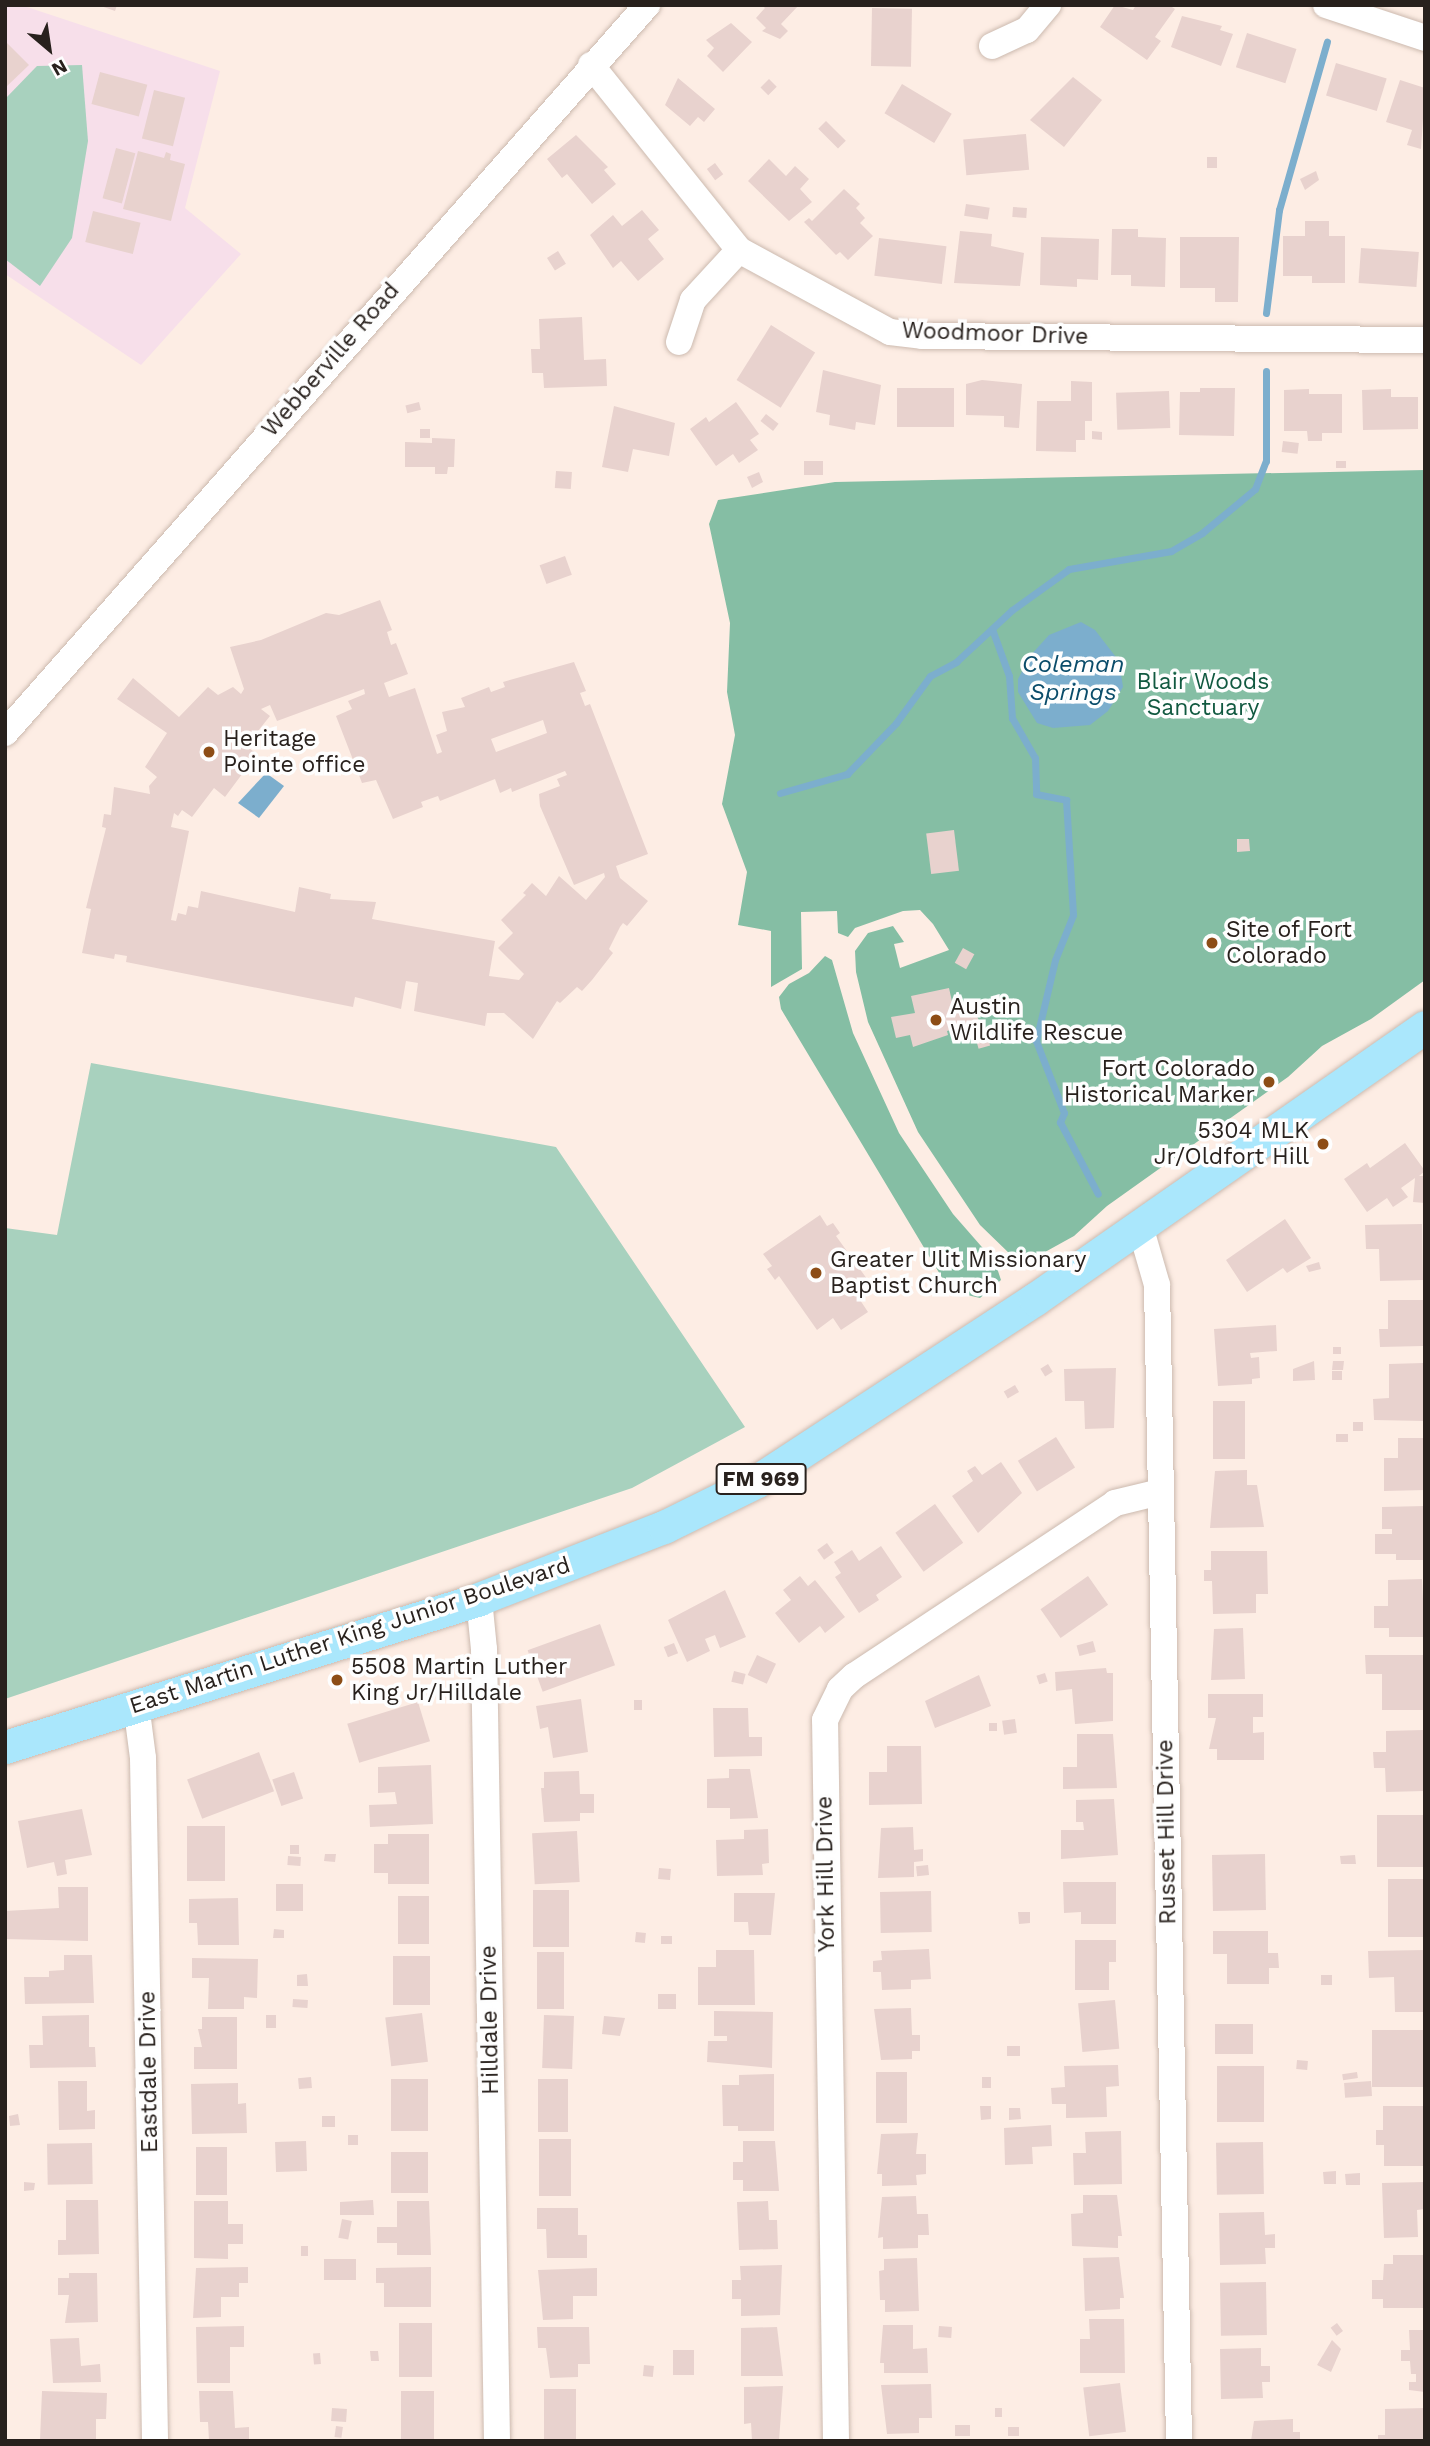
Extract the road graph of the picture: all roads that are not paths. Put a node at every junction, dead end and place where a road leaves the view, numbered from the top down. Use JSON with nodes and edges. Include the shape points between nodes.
{"nodes":[{"id":1,"x":648,"y":5,"type":"edge"},
{"id":2,"x":1048,"y":5,"type":"edge"},
{"id":3,"x":1326,"y":5,"type":"edge"},
{"id":4,"x":1425,"y":38,"type":"edge"},
{"id":5,"x":992,"y":46,"type":"dead end"},
{"id":6,"x":591,"y":65,"type":"junction"},
{"id":7,"x":739,"y":250,"type":"junction"},
{"id":8,"x":1425,"y":340,"type":"edge"},
{"id":9,"x":679,"y":342,"type":"dead end"},
{"id":10,"x":10,"y":719,"type":"edge"},
{"id":11,"x":1425,"y":1027,"type":"edge"},
{"id":12,"x":1140,"y":1226,"type":"junction"},
{"id":13,"x":1160,"y":1492,"type":"junction"},
{"id":14,"x":478,"y":1599,"type":"junction"},
{"id":15,"x":136,"y":1704,"type":"junction"},
{"id":16,"x":5,"y":1747,"type":"edge"},
{"id":17,"x":155,"y":2441,"type":"edge"},
{"id":18,"x":497,"y":2441,"type":"edge"},
{"id":19,"x":836,"y":2441,"type":"edge"},
{"id":20,"x":1180,"y":2441,"type":"edge"}],
"edges":[{"from":1,"to":6,"type":"street","name":"Webberville Road"},
{"from":2,"to":5,"type":"street","via":[[1027,30]]},
{"from":3,"to":4,"type":"street"},
{"from":6,"to":7,"type":"street","name":"Woodmoor Drive"},
{"from":6,"to":10,"type":"street","name":"Webberville Road"},
{"from":7,"to":8,"type":"street","name":"Woodmoor Drive","via":[[871,324],[922,336]]},
{"from":7,"to":9,"type":"street","via":[[693,300]]},
{"from":11,"to":12,"type":"main road","name":"East Martin Luther King Junior Boulevard","number":"FM 969"},
{"from":12,"to":13,"type":"street","name":"Russet Hill Drive","via":[[1157,1285]]},
{"from":12,"to":14,"type":"main road","name":"East Martin Luther King Junior Boulevard","number":"FM 969","via":[[757,1481],[664,1527]]},
{"from":13,"to":19,"type":"street","name":"York Hill Drive","via":[[1115,1503],[854,1676],[841,1689],[825,1720]]},
{"from":13,"to":20,"type":"street","name":"Russet Hill Drive"},
{"from":14,"to":15,"type":"main road","name":"East Martin Luther King Junior Boulevard","number":"FM 969"},
{"from":14,"to":18,"type":"street","name":"Hilldale Drive","via":[[484,1649]]},
{"from":15,"to":16,"type":"main road","name":"East Martin Luther King Junior Boulevard","number":"FM 969"},
{"from":15,"to":17,"type":"street","name":"Eastdale Drive","via":[[144,1758]]}]}
